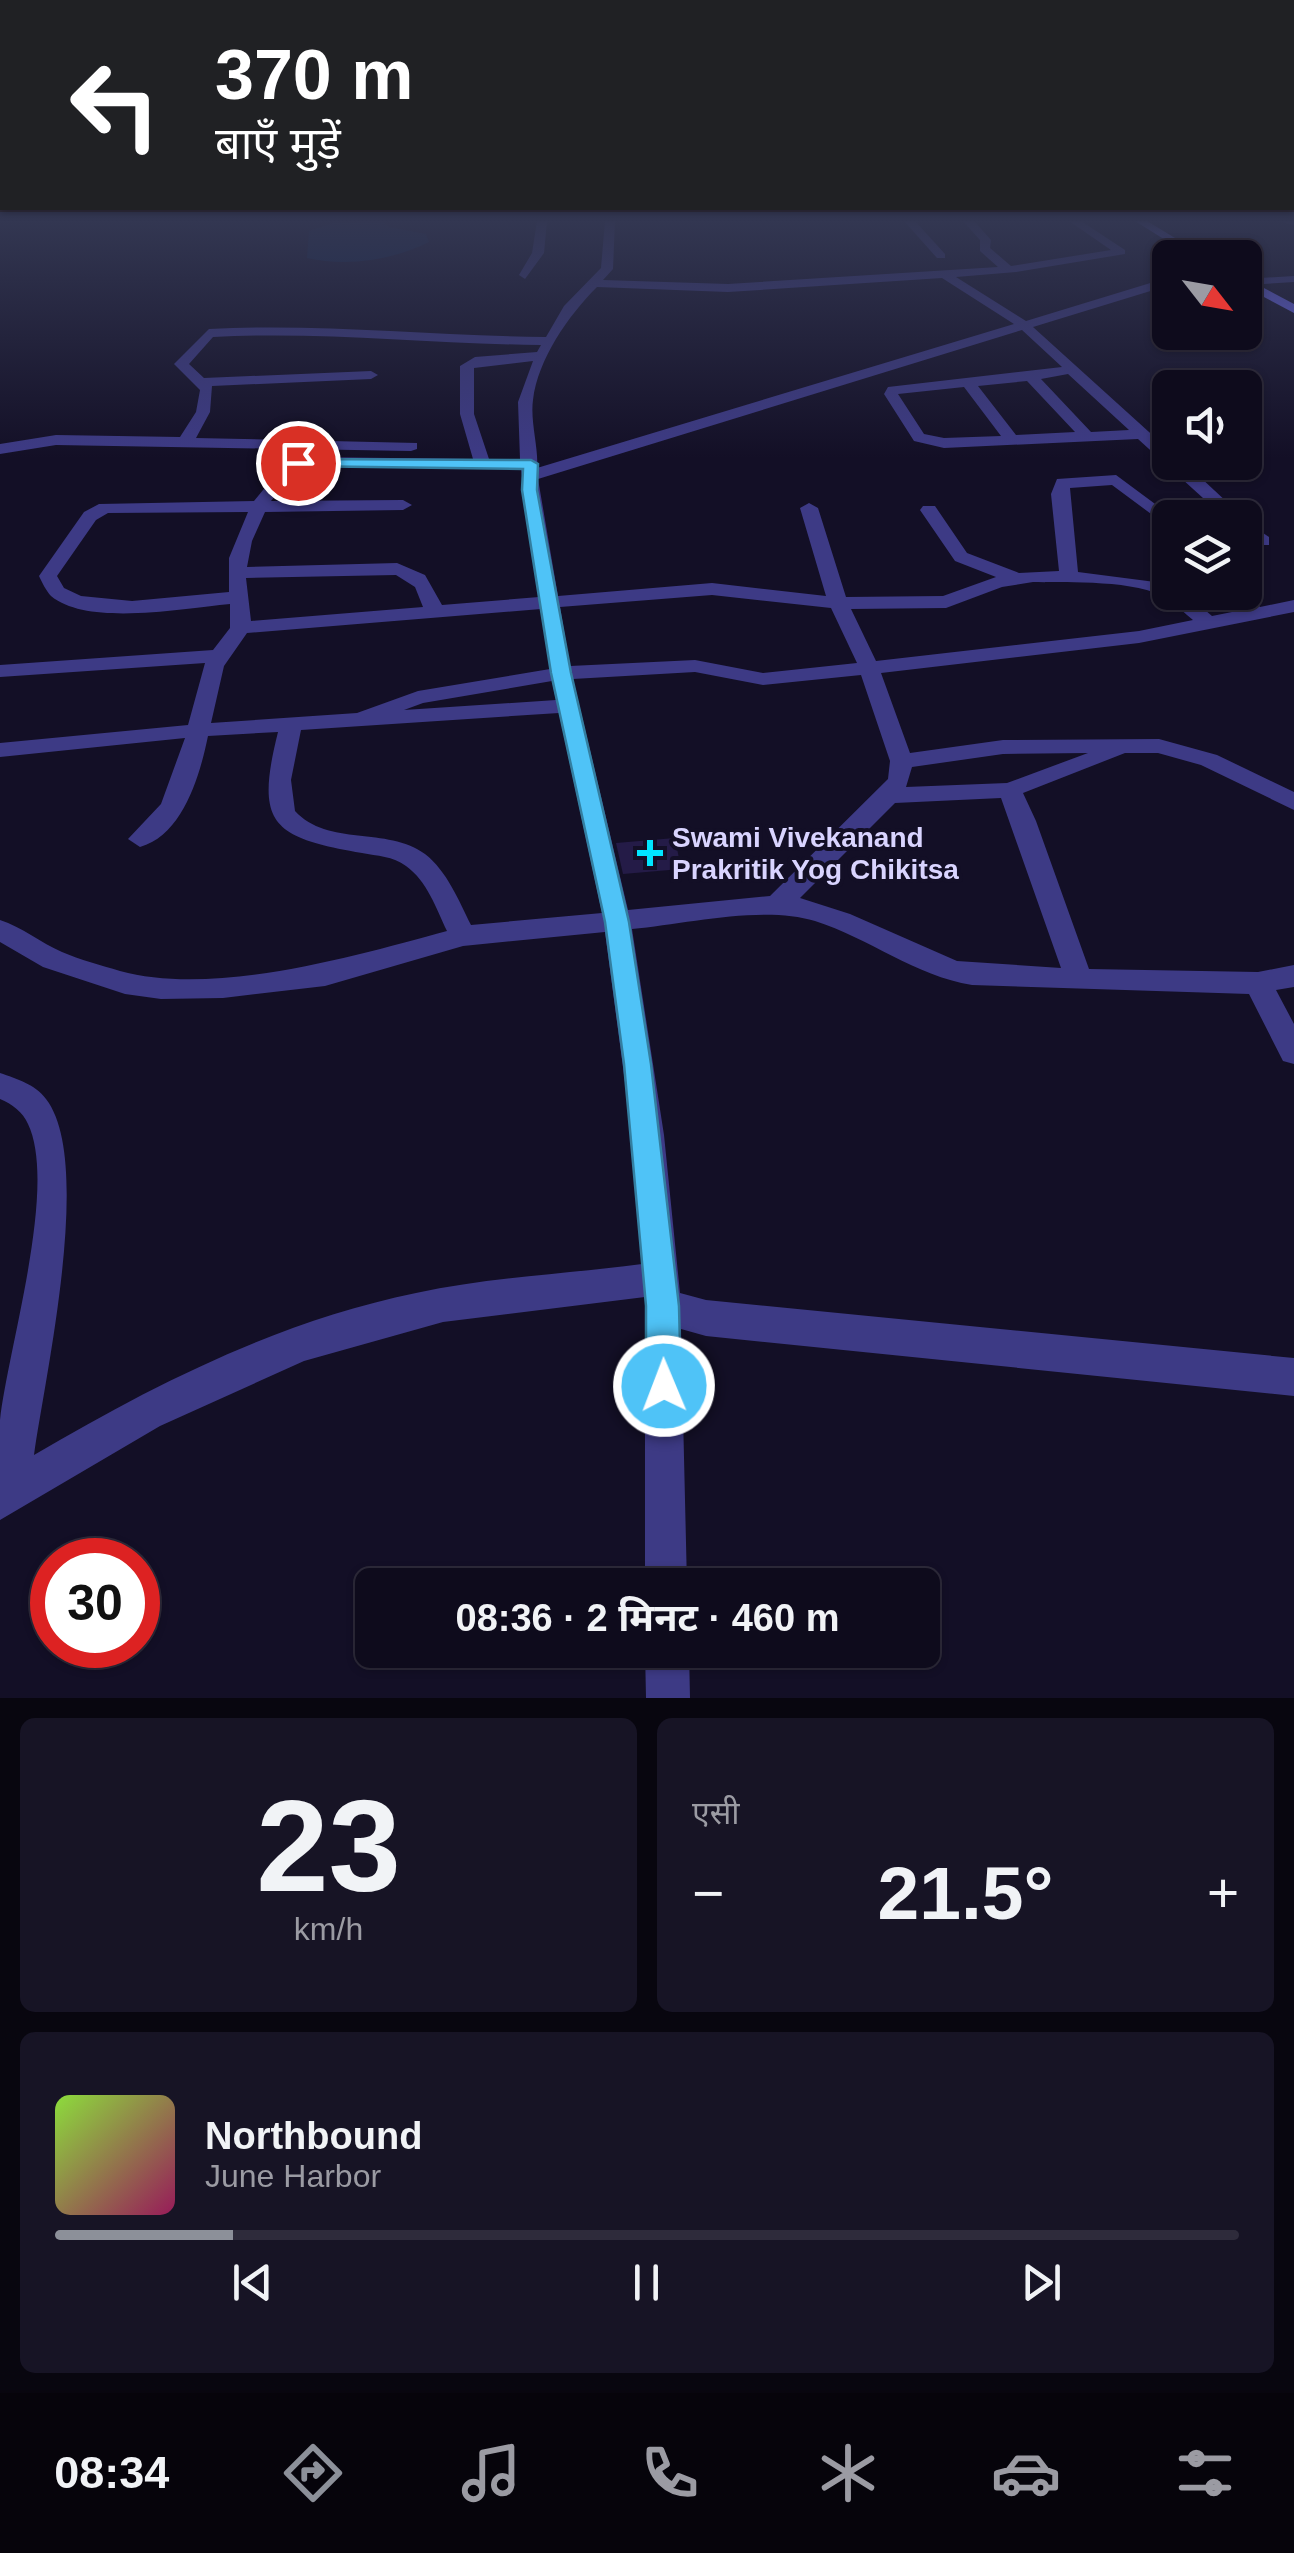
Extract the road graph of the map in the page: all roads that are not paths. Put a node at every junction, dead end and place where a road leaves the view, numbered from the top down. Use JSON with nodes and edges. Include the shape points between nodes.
{"nodes":[{"id":1,"x":577,"y":300,"type":"edge"},
{"id":2,"x":699,"y":300,"type":"edge"},
{"id":3,"x":984,"y":300,"type":"edge"},
{"id":4,"x":1109,"y":300,"type":"edge"},
{"id":5,"x":748,"y":302,"type":"dead end"},
{"id":6,"x":1024,"y":326,"type":"junction"},
{"id":7,"x":550,"y":341,"type":"junction"},
{"id":8,"x":541,"y":356,"type":"junction"},
{"id":9,"x":1070,"y":370,"type":"junction"},
{"id":10,"x":371,"y":375,"type":"dead end"},
{"id":11,"x":1030,"y":376,"type":"junction"},
{"id":12,"x":204,"y":382,"type":"junction"},
{"id":13,"x":968,"y":382,"type":"junction"},
{"id":14,"x":1142,"y":434,"type":"junction"},
{"id":15,"x":1086,"y":435,"type":"junction"},
{"id":16,"x":187,"y":440,"type":"junction"},
{"id":17,"x":1012,"y":440,"type":"junction"},
{"id":18,"x":1152,"y":443,"type":"edge"},
{"id":19,"x":0,"y":449,"type":"edge"},
{"id":20,"x":479,"y":456,"type":"junction"},
{"id":21,"x":530,"y":470,"type":"junction"},
{"id":22,"x":1193,"y":480,"type":"edge"},
{"id":23,"x":1216,"y":500,"type":"edge"},
{"id":24,"x":403,"y":505,"type":"dead end"},
{"id":25,"x":258,"y":508,"type":"junction"},
{"id":26,"x":809,"y":508,"type":"dead end"},
{"id":27,"x":1152,"y":508,"type":"edge"},
{"id":28,"x":929,"y":510,"type":"dead end"},
{"id":29,"x":236,"y":573,"type":"junction"},
{"id":30,"x":1069,"y":576,"type":"junction"},
{"id":31,"x":1013,"y":577,"type":"junction"},
{"id":32,"x":239,"y":596,"type":"junction"},
{"id":33,"x":550,"y":603,"type":"junction"},
{"id":34,"x":838,"y":603,"type":"junction"},
{"id":35,"x":1294,"y":606,"type":"edge"},
{"id":36,"x":1252,"y":610,"type":"edge"},
{"id":37,"x":434,"y":611,"type":"junction"},
{"id":38,"x":1257,"y":616,"type":"junction"},
{"id":39,"x":1210,"y":625,"type":"junction"},
{"id":40,"x":240,"y":628,"type":"junction"},
{"id":41,"x":218,"y":656,"type":"junction"},
{"id":42,"x":868,"y":665,"type":"junction"},
{"id":43,"x":0,"y":671,"type":"edge"},
{"id":44,"x":561,"y":673,"type":"junction"},
{"id":45,"x":569,"y":706,"type":"junction"},
{"id":46,"x":362,"y":719,"type":"junction"},
{"id":47,"x":291,"y":724,"type":"junction"},
{"id":48,"x":201,"y":730,"type":"junction"},
{"id":49,"x":1132,"y":746,"type":"junction"},
{"id":50,"x":0,"y":750,"type":"edge"},
{"id":51,"x":901,"y":761,"type":"junction"},
{"id":52,"x":1009,"y":790,"type":"junction"},
{"id":53,"x":889,"y":796,"type":"junction"},
{"id":54,"x":1294,"y":802,"type":"edge"},
{"id":55,"x":140,"y":839,"type":"dead end"},
{"id":56,"x":777,"y":904,"type":"junction"},
{"id":57,"x":617,"y":922,"type":"junction"},
{"id":58,"x":0,"y":930,"type":"edge"},
{"id":59,"x":463,"y":936,"type":"junction"},
{"id":60,"x":1294,"y":976,"type":"edge"},
{"id":61,"x":1078,"y":978,"type":"junction"},
{"id":62,"x":1258,"y":983,"type":"junction"},
{"id":63,"x":1294,"y":1052,"type":"edge"},
{"id":64,"x":0,"y":1086,"type":"edge"},
{"id":65,"x":661,"y":1292,"type":"junction"},
{"id":66,"x":1294,"y":1377,"type":"edge"},
{"id":67,"x":4,"y":1498,"type":"edge"},
{"id":68,"x":666,"y":1568,"type":"edge"},
{"id":69,"x":667,"y":1668,"type":"edge"},
{"id":70,"x":668,"y":1698,"type":"edge"}],
"edges":[{"from":1,"to":7,"type":"street"},
{"from":2,"to":5,"type":"street"},
{"from":3,"to":6,"type":"street"},
{"from":4,"to":6,"type":"street"},
{"from":6,"to":9,"type":"street"},
{"from":6,"to":21,"type":"street"},
{"from":7,"to":8,"type":"street"},
{"from":7,"to":12,"type":"street","via":[[218,331],[204,336],[180,364]]},
{"from":8,"to":20,"type":"street","via":[[469,363],[467,414]]},
{"from":8,"to":21,"type":"street","via":[[525,402]]},
{"from":9,"to":11,"type":"street"},
{"from":9,"to":14,"type":"street"},
{"from":10,"to":12,"type":"street"},
{"from":11,"to":13,"type":"street"},
{"from":11,"to":15,"type":"street"},
{"from":12,"to":16,"type":"street","via":[[203,412]]},
{"from":13,"to":17,"type":"street"},
{"from":13,"to":17,"type":"street","via":[[902,387],[891,394],[918,438]]},
{"from":14,"to":15,"type":"street"},
{"from":14,"to":18,"type":"street"},
{"from":15,"to":17,"type":"street"},
{"from":16,"to":19,"type":"street","via":[[40,440]]},
{"from":16,"to":20,"type":"street"},
{"from":20,"to":21,"type":"street"},
{"from":20,"to":25,"type":"street","via":[[298,463]]},
{"from":21,"to":33,"type":"street"},
{"from":22,"to":23,"type":"street"},
{"from":24,"to":25,"type":"street"},
{"from":25,"to":29,"type":"street"},
{"from":25,"to":32,"type":"street","via":[[106,508],[90,516],[48,576],[57,595],[88,606]]},
{"from":26,"to":34,"type":"street"},
{"from":27,"to":30,"type":"street","via":[[1116,480],[1064,483],[1059,494]]},
{"from":28,"to":31,"type":"street","via":[[961,557]]},
{"from":29,"to":32,"type":"street"},
{"from":29,"to":37,"type":"street","via":[[396,568],[426,584]]},
{"from":30,"to":31,"type":"street"},
{"from":30,"to":39,"type":"street","via":[[1156,587]]},
{"from":31,"to":34,"type":"street","via":[[946,602]]},
{"from":32,"to":40,"type":"street"},
{"from":33,"to":34,"type":"street","via":[[712,589]]},
{"from":33,"to":37,"type":"street"},
{"from":33,"to":44,"type":"street"},
{"from":34,"to":42,"type":"street"},
{"from":35,"to":38,"type":"street"},
{"from":36,"to":38,"type":"street"},
{"from":37,"to":40,"type":"street"},
{"from":38,"to":39,"type":"street"},
{"from":39,"to":42,"type":"street"},
{"from":40,"to":41,"type":"street"},
{"from":41,"to":43,"type":"street"},
{"from":41,"to":48,"type":"street"},
{"from":42,"to":44,"type":"street","via":[[763,679],[695,666]]},
{"from":42,"to":51,"type":"street"},
{"from":44,"to":45,"type":"street"},
{"from":44,"to":46,"type":"street","via":[[418,697]]},
{"from":45,"to":46,"type":"street"},
{"from":45,"to":57,"type":"street"},
{"from":46,"to":47,"type":"street"},
{"from":47,"to":48,"type":"street"},
{"from":47,"to":59,"type":"street","via":[[276,787],[290,822],[309,834],[410,856],[429,872]]},
{"from":48,"to":50,"type":"street"},
{"from":48,"to":55,"type":"street","via":[[170,812]]},
{"from":49,"to":51,"type":"street","via":[[1003,747]]},
{"from":49,"to":52,"type":"street"},
{"from":49,"to":54,"type":"street","via":[[1181,749]]},
{"from":51,"to":53,"type":"street"},
{"from":52,"to":53,"type":"street"},
{"from":52,"to":61,"type":"street"},
{"from":53,"to":56,"type":"street"},
{"from":56,"to":57,"type":"street"},
{"from":56,"to":61,"type":"street","via":[[828,914],[962,974]]},
{"from":57,"to":59,"type":"street"},
{"from":57,"to":65,"type":"street","via":[[648,1135]]},
{"from":58,"to":59,"type":"street","via":[[90,974],[160,988],[325,975]]},
{"from":60,"to":62,"type":"street"},
{"from":61,"to":62,"type":"street"},
{"from":62,"to":63,"type":"street"},
{"from":64,"to":67,"type":"street","via":[[16,1090],[38,1111],[51,1136],[52,1181]]},
{"from":65,"to":66,"type":"street","via":[[706,1318]]},
{"from":65,"to":67,"type":"street","via":[[413,1311],[349,1328],[262,1358],[164,1404]]},
{"from":65,"to":68,"type":"street"},
{"from":69,"to":70,"type":"street"}]}
